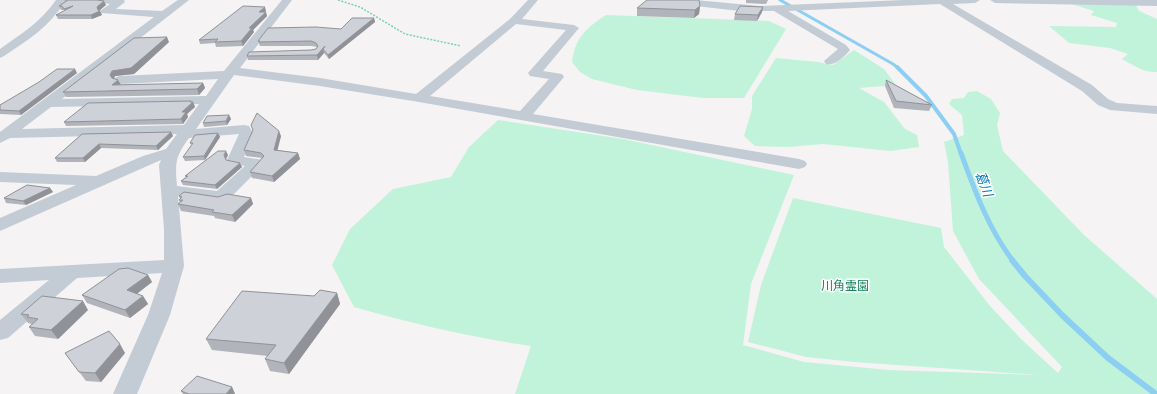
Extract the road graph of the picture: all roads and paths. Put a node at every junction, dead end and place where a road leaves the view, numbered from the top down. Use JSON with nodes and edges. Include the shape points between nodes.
{"nodes":[{"id":1,"x":61,"y":0,"type":"edge"},
{"id":2,"x":99,"y":0,"type":"edge"},
{"id":3,"x":184,"y":0,"type":"edge"},
{"id":4,"x":287,"y":0,"type":"edge"},
{"id":5,"x":338,"y":0,"type":"edge"},
{"id":6,"x":533,"y":0,"type":"edge"},
{"id":7,"x":669,"y":0,"type":"edge"},
{"id":8,"x":975,"y":0,"type":"edge"},
{"id":9,"x":995,"y":0,"type":"edge"},
{"id":10,"x":943,"y":2,"type":"junction"},
{"id":11,"x":1157,"y":3,"type":"edge"},
{"id":12,"x":780,"y":8,"type":"junction"},
{"id":13,"x":164,"y":14,"type":"junction"},
{"id":14,"x":514,"y":21,"type":"junction"},
{"id":15,"x":478,"y":50,"type":"junction"},
{"id":16,"x":246,"y":52,"type":"junction"},
{"id":17,"x":261,"y":52,"type":"edge"},
{"id":18,"x":0,"y":54,"type":"edge"},
{"id":19,"x":830,"y":62,"type":"dead end"},
{"id":20,"x":230,"y":73,"type":"junction"},
{"id":21,"x":120,"y":80,"type":"dead end"},
{"id":22,"x":419,"y":98,"type":"junction"},
{"id":23,"x":209,"y":100,"type":"junction"},
{"id":24,"x":48,"y":103,"type":"junction"},
{"id":25,"x":1157,"y":110,"type":"edge"},
{"id":26,"x":523,"y":117,"type":"junction"},
{"id":27,"x":186,"y":132,"type":"junction"},
{"id":28,"x":4,"y":136,"type":"edge"},
{"id":29,"x":171,"y":152,"type":"junction"},
{"id":30,"x":799,"y":164,"type":"dead end"},
{"id":31,"x":0,"y":177,"type":"edge"},
{"id":32,"x":100,"y":181,"type":"junction"},
{"id":33,"x":169,"y":190,"type":"junction"},
{"id":34,"x":0,"y":225,"type":"edge"},
{"id":35,"x":174,"y":266,"type":"junction"},
{"id":36,"x":73,"y":271,"type":"junction"},
{"id":37,"x":0,"y":276,"type":"edge"},
{"id":38,"x":0,"y":332,"type":"edge"},
{"id":39,"x":125,"y":394,"type":"edge"}],
"edges":[{"from":1,"to":18,"type":"street","via":[[51,16]]},
{"from":2,"to":13,"type":"street","via":[[120,2],[105,11]]},
{"from":3,"to":13,"type":"street"},
{"from":4,"to":16,"type":"street"},
{"from":5,"to":15,"type":"path","via":[[360,7],[406,34]]},
{"from":6,"to":14,"type":"street"},
{"from":7,"to":12,"type":"street","via":[[740,8]]},
{"from":8,"to":10,"type":"street"},
{"from":9,"to":11,"type":"street"},
{"from":10,"to":12,"type":"street"},
{"from":10,"to":25,"type":"street","via":[[1087,88],[1103,102],[1123,108]]},
{"from":12,"to":19,"type":"street","via":[[842,47],[844,50]]},
{"from":13,"to":24,"type":"street"},
{"from":14,"to":15,"type":"street"},
{"from":14,"to":26,"type":"street","via":[[574,28],[534,73],[558,77]]},
{"from":15,"to":22,"type":"street"},
{"from":16,"to":17,"type":"street"},
{"from":16,"to":20,"type":"street"},
{"from":20,"to":21,"type":"street"},
{"from":20,"to":22,"type":"street","via":[[320,82]]},
{"from":20,"to":23,"type":"street"},
{"from":22,"to":26,"type":"street"},
{"from":23,"to":24,"type":"street"},
{"from":23,"to":27,"type":"street"},
{"from":24,"to":28,"type":"street"},
{"from":26,"to":30,"type":"street"},
{"from":27,"to":28,"type":"street"},
{"from":27,"to":29,"type":"street"},
{"from":27,"to":33,"type":"street","via":[[244,130],[247,135],[238,149],[235,160],[257,163],[221,198]]},
{"from":29,"to":32,"type":"street"},
{"from":29,"to":33,"type":"street","via":[[167,165]]},
{"from":31,"to":32,"type":"street"},
{"from":32,"to":34,"type":"street"},
{"from":33,"to":35,"type":"street"},
{"from":35,"to":36,"type":"street"},
{"from":35,"to":39,"type":"street","via":[[159,315]]},
{"from":36,"to":37,"type":"street"},
{"from":36,"to":38,"type":"street"}]}
